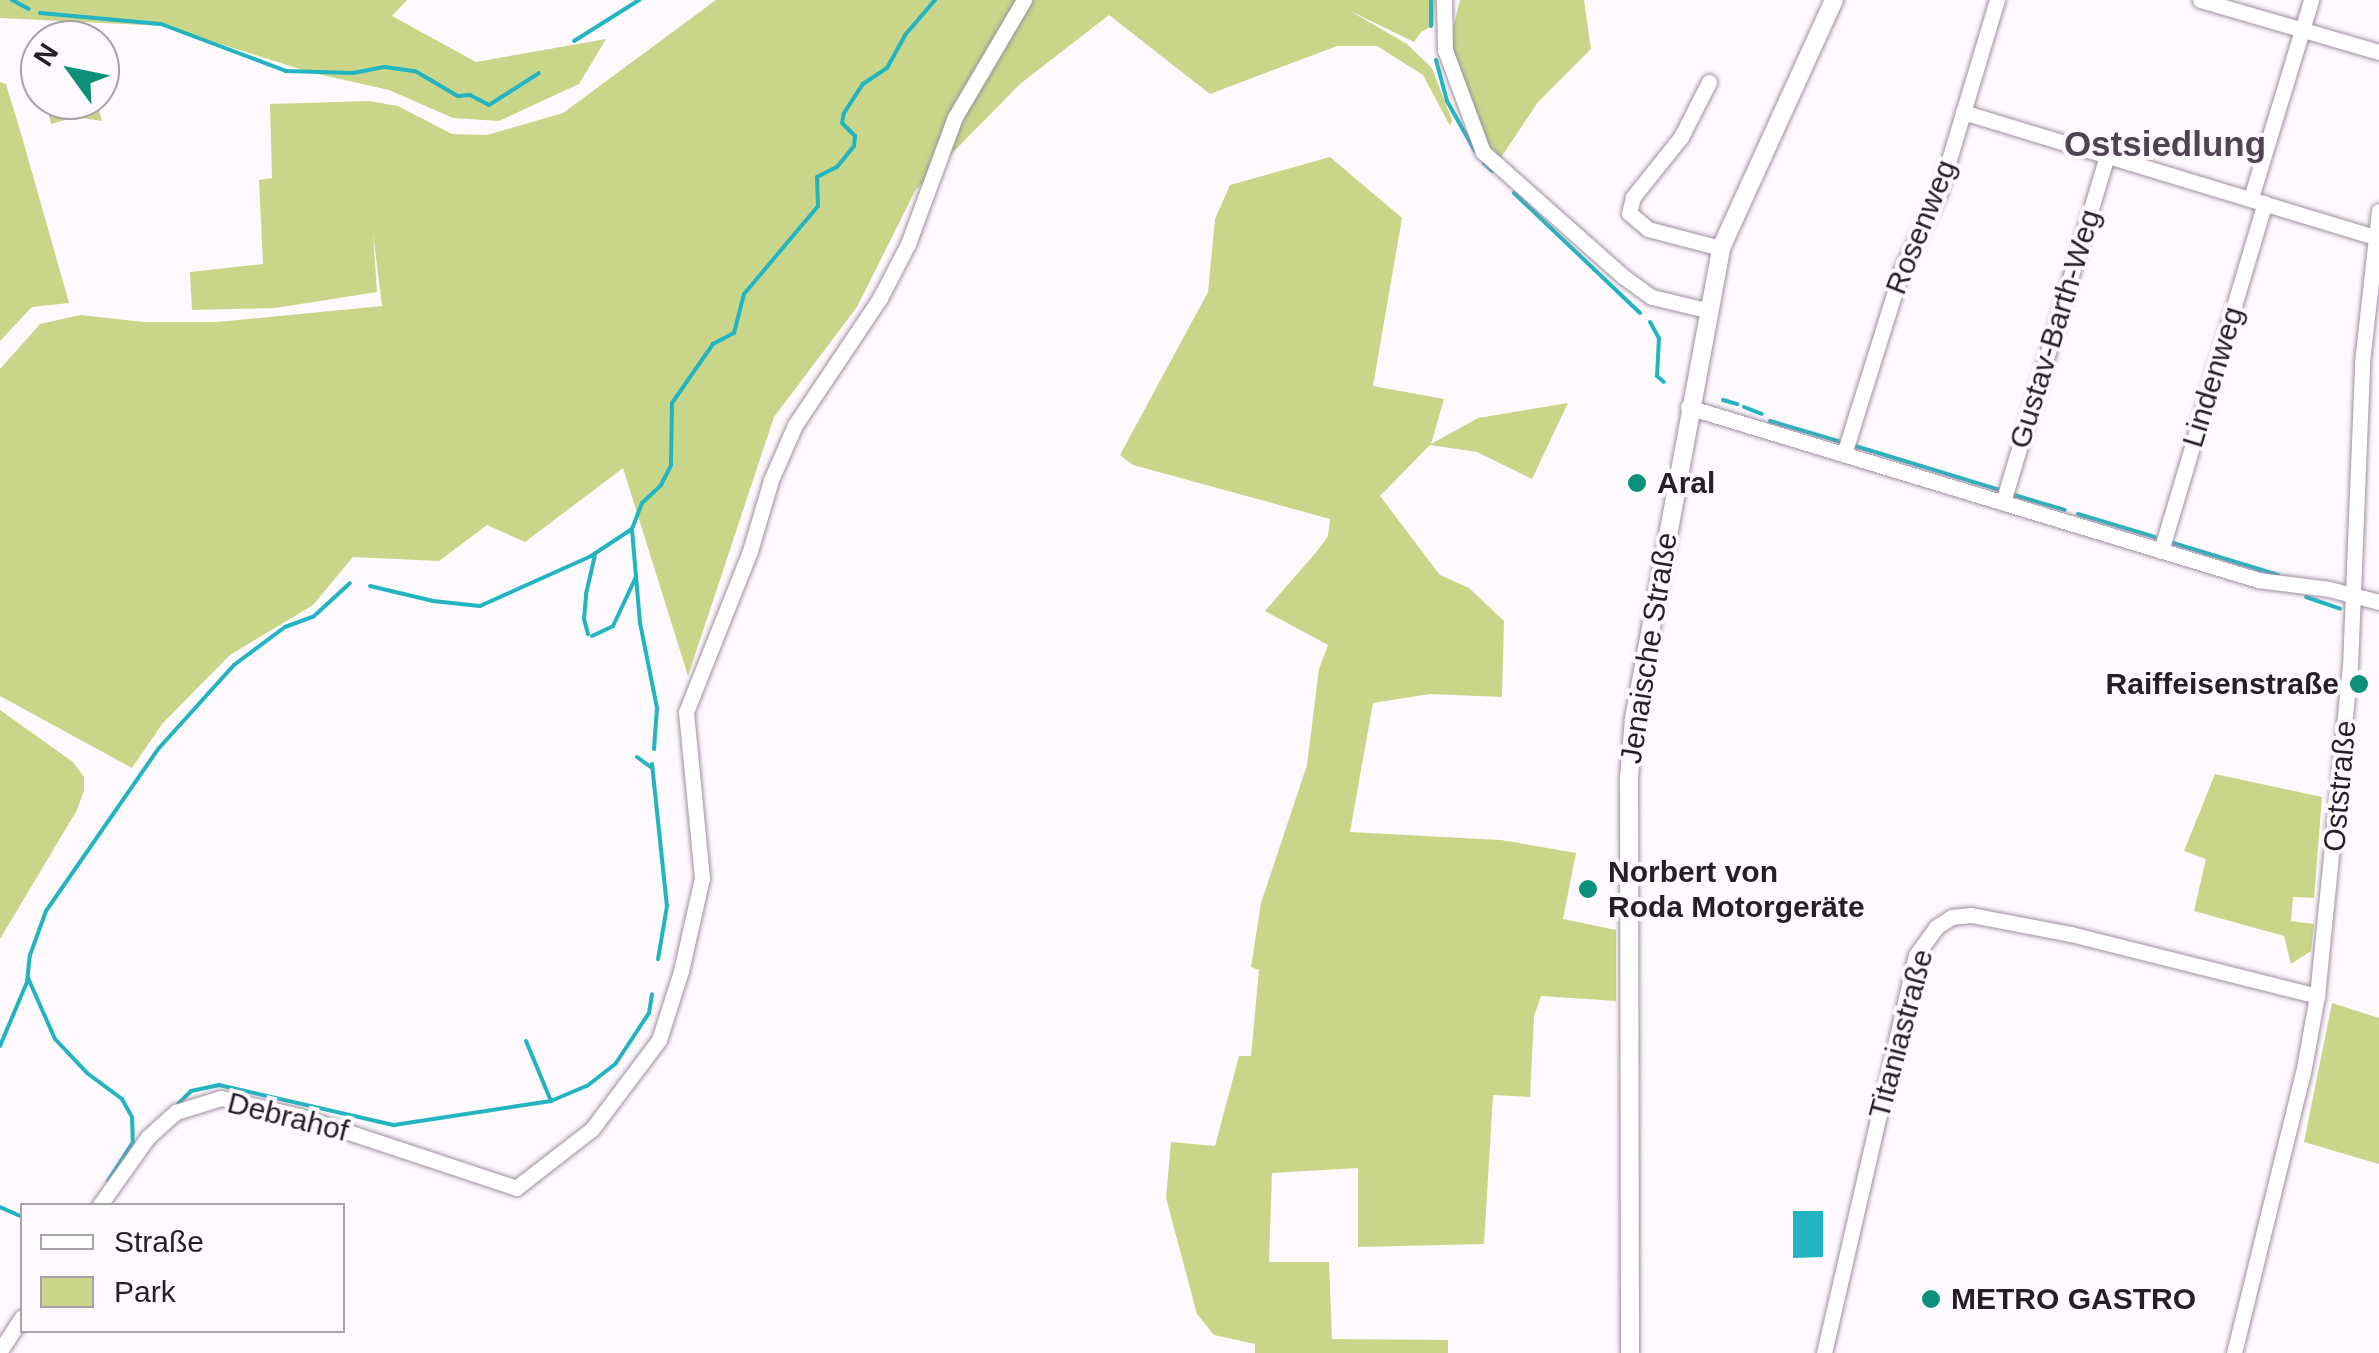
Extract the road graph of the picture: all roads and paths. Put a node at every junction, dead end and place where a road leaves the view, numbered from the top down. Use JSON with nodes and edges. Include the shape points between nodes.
{"nodes":[{"id":1,"x":1024,"y":0,"type":"edge"},
{"id":2,"x":1444,"y":0,"type":"edge"},
{"id":3,"x":1834,"y":0,"type":"edge"},
{"id":4,"x":1997,"y":0,"type":"edge"},
{"id":5,"x":2200,"y":0,"type":"edge"},
{"id":6,"x":2310,"y":0,"type":"edge"},
{"id":7,"x":2303,"y":30,"type":"junction"},
{"id":8,"x":2379,"y":52,"type":"edge"},
{"id":9,"x":1710,"y":82,"type":"dead end"},
{"id":10,"x":1963,"y":112,"type":"junction"},
{"id":11,"x":2107,"y":156,"type":"junction"},
{"id":12,"x":2258,"y":201,"type":"junction"},
{"id":13,"x":2379,"y":211,"type":"edge"},
{"id":14,"x":2374,"y":237,"type":"junction"},
{"id":15,"x":1720,"y":248,"type":"junction"},
{"id":16,"x":1706,"y":310,"type":"junction"},
{"id":17,"x":1688,"y":407,"type":"junction"},
{"id":18,"x":1844,"y":454,"type":"junction"},
{"id":19,"x":2002,"y":502,"type":"junction"},
{"id":20,"x":2161,"y":551,"type":"junction"},
{"id":21,"x":2355,"y":596,"type":"junction"},
{"id":22,"x":2379,"y":602,"type":"edge"},
{"id":23,"x":2318,"y":996,"type":"junction"},
{"id":24,"x":101,"y":1203,"type":"edge"},
{"id":25,"x":20,"y":1321,"type":"edge"},
{"id":26,"x":0,"y":1351,"type":"edge"},
{"id":27,"x":1630,"y":1353,"type":"edge"},
{"id":28,"x":1824,"y":1353,"type":"edge"},
{"id":29,"x":2234,"y":1353,"type":"edge"}],
"edges":[{"from":1,"to":24,"type":"street","name":"Debrahof","via":[[955,117],[908,244],[880,298],[795,425],[686,712],[702,878],[660,1040],[592,1129],[516,1188],[300,1116],[220,1098],[199,1101],[162,1124]]},
{"from":2,"to":16,"type":"street","via":[[1445,50],[1483,152],[1624,278],[1652,297]]},
{"from":3,"to":15,"type":"main road","name":"Jenaische Straße"},
{"from":4,"to":10,"type":"street","name":"Rosenweg"},
{"from":5,"to":7,"type":"street"},
{"from":6,"to":7,"type":"street","name":"Lindenweg"},
{"from":7,"to":8,"type":"street"},
{"from":7,"to":12,"type":"street","name":"Lindenweg"},
{"from":9,"to":15,"type":"street","via":[[1681,136],[1632,197],[1629,213],[1648,229]]},
{"from":10,"to":11,"type":"street"},
{"from":10,"to":18,"type":"street","name":"Rosenweg","via":[[1939,192],[1902,266]]},
{"from":11,"to":12,"type":"street"},
{"from":11,"to":19,"type":"street","name":"Gustav-Barth-Weg"},
{"from":12,"to":14,"type":"street"},
{"from":12,"to":20,"type":"street","name":"Lindenweg"},
{"from":13,"to":14,"type":"street","name":"Oststraße"},
{"from":14,"to":21,"type":"street","name":"Oststraße","via":[[2362,362]]},
{"from":15,"to":16,"type":"main road","name":"Jenaische Straße"},
{"from":16,"to":17,"type":"main road","name":"Jenaische Straße"},
{"from":17,"to":18,"type":"street"},
{"from":17,"to":27,"type":"main road","name":"Jenaische Straße","via":[[1631,737]]},
{"from":18,"to":19,"type":"street"},
{"from":19,"to":20,"type":"street"},
{"from":20,"to":21,"type":"street","via":[[2258,580]]},
{"from":21,"to":22,"type":"street"},
{"from":21,"to":23,"type":"street","name":"Oststraße"},
{"from":23,"to":28,"type":"street","name":"Titaniastraße","via":[[1971,915],[1936,927],[1916,955]]},
{"from":23,"to":29,"type":"street","name":"Oststraße"},
{"from":25,"to":26,"type":"street"}]}
